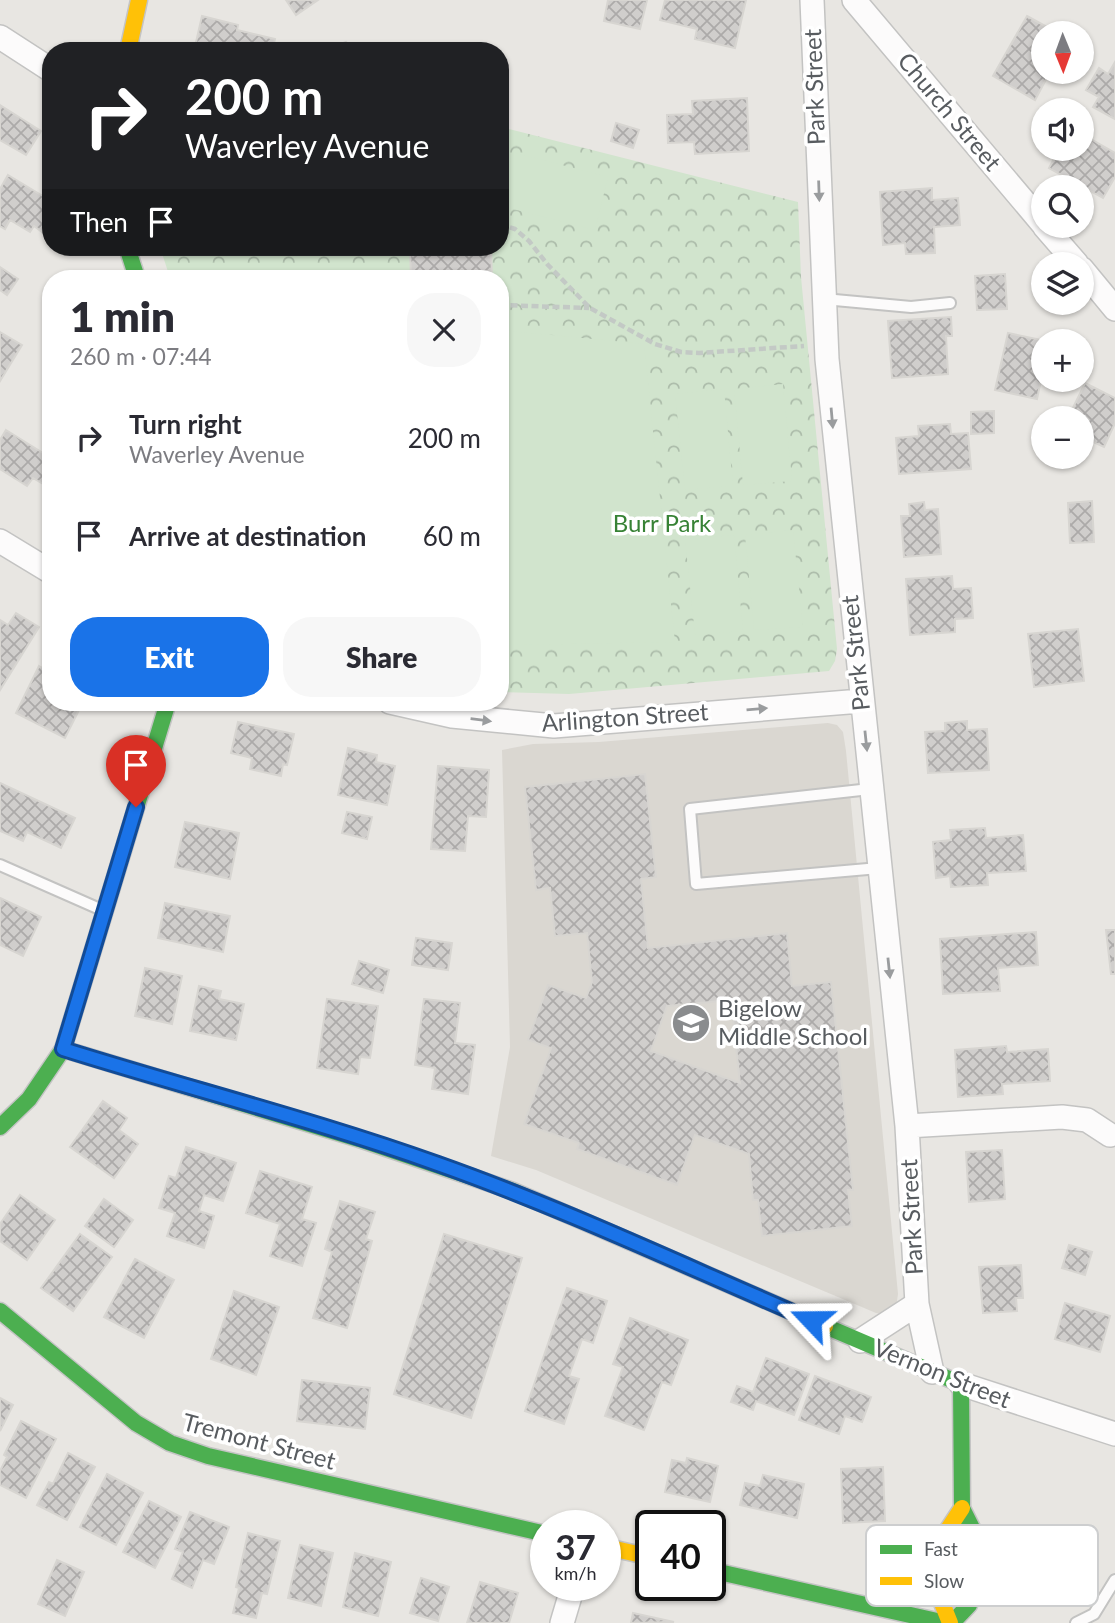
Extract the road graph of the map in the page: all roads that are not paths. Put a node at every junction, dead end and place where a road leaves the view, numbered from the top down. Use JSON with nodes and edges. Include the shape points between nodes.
{"nodes":[{"id":1,"x":139,"y":0,"type":"edge"},
{"id":2,"x":813,"y":0,"type":"edge"},
{"id":3,"x":854,"y":0,"type":"edge"},
{"id":4,"x":0,"y":37,"type":"edge"},
{"id":5,"x":130,"y":42,"type":"edge"},
{"id":6,"x":42,"y":64,"type":"edge"},
{"id":7,"x":1031,"y":210,"type":"edge"},
{"id":8,"x":1055,"y":238,"type":"edge"},
{"id":9,"x":1067,"y":252,"type":"edge"},
{"id":10,"x":1094,"y":281,"type":"edge"},
{"id":11,"x":824,"y":299,"type":"junction"},
{"id":12,"x":1113,"y":299,"type":"edge"},
{"id":13,"x":950,"y":303,"type":"dead end"},
{"id":14,"x":0,"y":541,"type":"edge"},
{"id":15,"x":42,"y":567,"type":"edge"},
{"id":16,"x":861,"y":701,"type":"junction"},
{"id":17,"x":164,"y":711,"type":"edge"},
{"id":18,"x":430,"y":711,"type":"edge"},
{"id":19,"x":870,"y":789,"type":"junction"},
{"id":20,"x":0,"y":865,"type":"edge"},
{"id":21,"x":879,"y":868,"type":"junction"},
{"id":22,"x":105,"y":911,"type":"junction"},
{"id":23,"x":63,"y":1049,"type":"junction"},
{"id":24,"x":907,"y":1126,"type":"junction"},
{"id":25,"x":0,"y":1128,"type":"edge"},
{"id":26,"x":1110,"y":1135,"type":"dead end"},
{"id":27,"x":917,"y":1304,"type":"junction"},
{"id":28,"x":0,"y":1311,"type":"edge"},
{"id":29,"x":860,"y":1341,"type":"junction"},
{"id":30,"x":932,"y":1372,"type":"junction"},
{"id":31,"x":961,"y":1384,"type":"junction"},
{"id":32,"x":1115,"y":1434,"type":"edge"},
{"id":33,"x":961,"y":1508,"type":"junction"},
{"id":34,"x":950,"y":1525,"type":"edge"},
{"id":35,"x":970,"y":1525,"type":"edge"},
{"id":36,"x":530,"y":1530,"type":"edge"},
{"id":37,"x":726,"y":1574,"type":"edge"},
{"id":38,"x":1115,"y":1580,"type":"edge"},
{"id":39,"x":569,"y":1601,"type":"edge"},
{"id":40,"x":866,"y":1605,"type":"edge"},
{"id":41,"x":872,"y":1606,"type":"edge"},
{"id":42,"x":943,"y":1606,"type":"edge"},
{"id":43,"x":968,"y":1606,"type":"edge"},
{"id":44,"x":562,"y":1623,"type":"edge"},
{"id":45,"x":949,"y":1623,"type":"edge"},
{"id":46,"x":1076,"y":1623,"type":"edge"}],
"edges":[{"from":1,"to":5,"type":"street"},
{"from":2,"to":11,"type":"street","name":"Park Street","one_way":true},
{"from":3,"to":7,"type":"street","name":"Church Street"},
{"from":4,"to":6,"type":"street"},
{"from":8,"to":9,"type":"street","name":"Church Street"},
{"from":10,"to":12,"type":"street"},
{"from":11,"to":13,"type":"lane","via":[[911,307]]},
{"from":11,"to":16,"type":"street","name":"Park Street","one_way":true},
{"from":14,"to":15,"type":"street"},
{"from":18,"to":16,"type":"street","name":"Arlington Street","one_way":true,"via":[[554,726]]},
{"from":16,"to":19,"type":"street","name":"Park Street","one_way":true},
{"from":17,"to":22,"type":"street"},
{"from":19,"to":21,"type":"street","name":"Park Street"},
{"from":19,"to":21,"type":"lane","via":[[690,809],[696,884]]},
{"from":20,"to":22,"type":"lane"},
{"from":21,"to":24,"type":"street","name":"Park Street","one_way":true},
{"from":22,"to":23,"type":"street"},
{"from":23,"to":25,"type":"street","via":[[29,1099]]},
{"from":23,"to":29,"type":"street","name":"Vernon Street","via":[[513,1191]]},
{"from":24,"to":26,"type":"street","via":[[1062,1117],[1087,1120]]},
{"from":24,"to":27,"type":"street","name":"Park Street"},
{"from":27,"to":29,"type":"street","name":"Park Street"},
{"from":27,"to":30,"type":"street","name":"Park Street"},
{"from":28,"to":36,"type":"street","name":"Tremont Street","via":[[136,1423],[170,1443],[208,1456]]},
{"from":29,"to":30,"type":"street","name":"Vernon Street"},
{"from":30,"to":31,"type":"street","name":"Vernon Street"},
{"from":31,"to":32,"type":"street","name":"Vernon Street"},
{"from":31,"to":33,"type":"street"},
{"from":33,"to":34,"type":"street"},
{"from":33,"to":35,"type":"street"},
{"from":37,"to":40,"type":"street"},
{"from":38,"to":46,"type":"lane","via":[[1094,1614]]},
{"from":39,"to":44,"type":"street"},
{"from":41,"to":45,"type":"street"},
{"from":42,"to":45,"type":"street"},
{"from":43,"to":45,"type":"street"}]}
